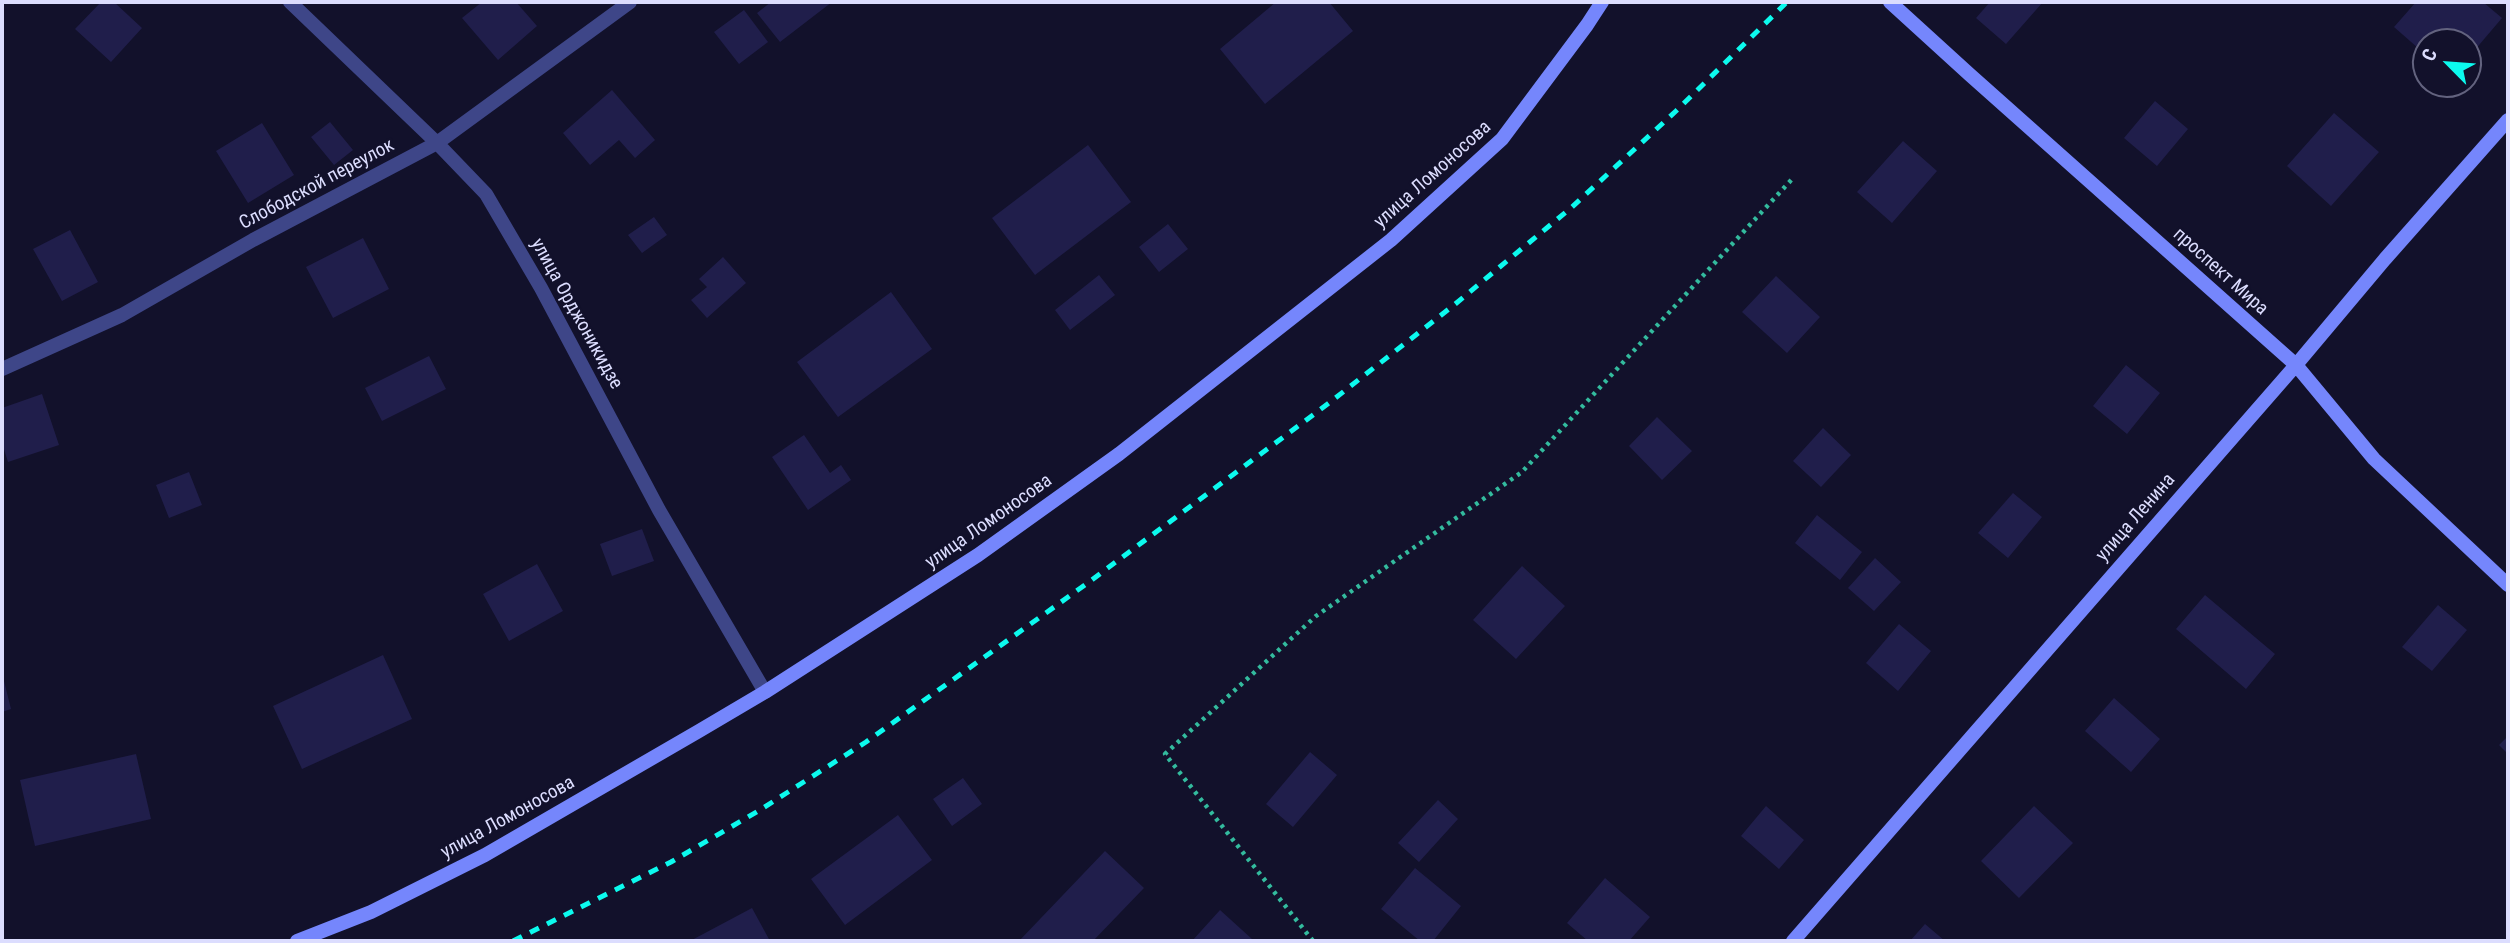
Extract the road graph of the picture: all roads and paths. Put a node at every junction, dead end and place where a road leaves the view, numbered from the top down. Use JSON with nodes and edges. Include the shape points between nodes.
{"nodes":[{"id":1,"x":290,"y":2,"type":"edge"},
{"id":2,"x":630,"y":2,"type":"edge"},
{"id":3,"x":1601,"y":2,"type":"edge"},
{"id":4,"x":1890,"y":2,"type":"edge"},
{"id":5,"x":2508,"y":120,"type":"edge"},
{"id":6,"x":437,"y":143,"type":"junction"},
{"id":7,"x":1794,"y":177,"type":"dead end"},
{"id":8,"x":2296,"y":365,"type":"junction"},
{"id":9,"x":2,"y":369,"type":"edge"},
{"id":10,"x":2508,"y":585,"type":"edge"},
{"id":11,"x":765,"y":692,"type":"junction"},
{"id":12,"x":297,"y":941,"type":"edge"},
{"id":13,"x":1313,"y":941,"type":"edge"},
{"id":14,"x":1793,"y":941,"type":"edge"}],
"edges":[{"from":1,"to":6,"type":"street","name":"улица Орджоникидзе"},
{"from":2,"to":6,"type":"street","name":"Слободской переулок"},
{"from":3,"to":11,"type":"street","name":"улица Ломоносова","via":[[1503,139],[1391,240],[1119,454],[978,555]]},
{"from":4,"to":8,"type":"street","name":"проспект Мира"},
{"from":5,"to":8,"type":"street","name":"улица Ленина"},
{"from":6,"to":9,"type":"street","name":"Слободской переулок","via":[[122,315]]},
{"from":6,"to":11,"type":"street","name":"улица Орджоникидзе","via":[[486,194]]},
{"from":7,"to":13,"type":"path","via":[[1522,472],[1316,616],[1165,754]]},
{"from":8,"to":10,"type":"street","name":"проспект Мира","via":[[2374,459]]},
{"from":8,"to":14,"type":"street","name":"улица Ленина"},
{"from":11,"to":12,"type":"street","name":"улица Ломоносова","via":[[485,855],[370,912]]}]}
